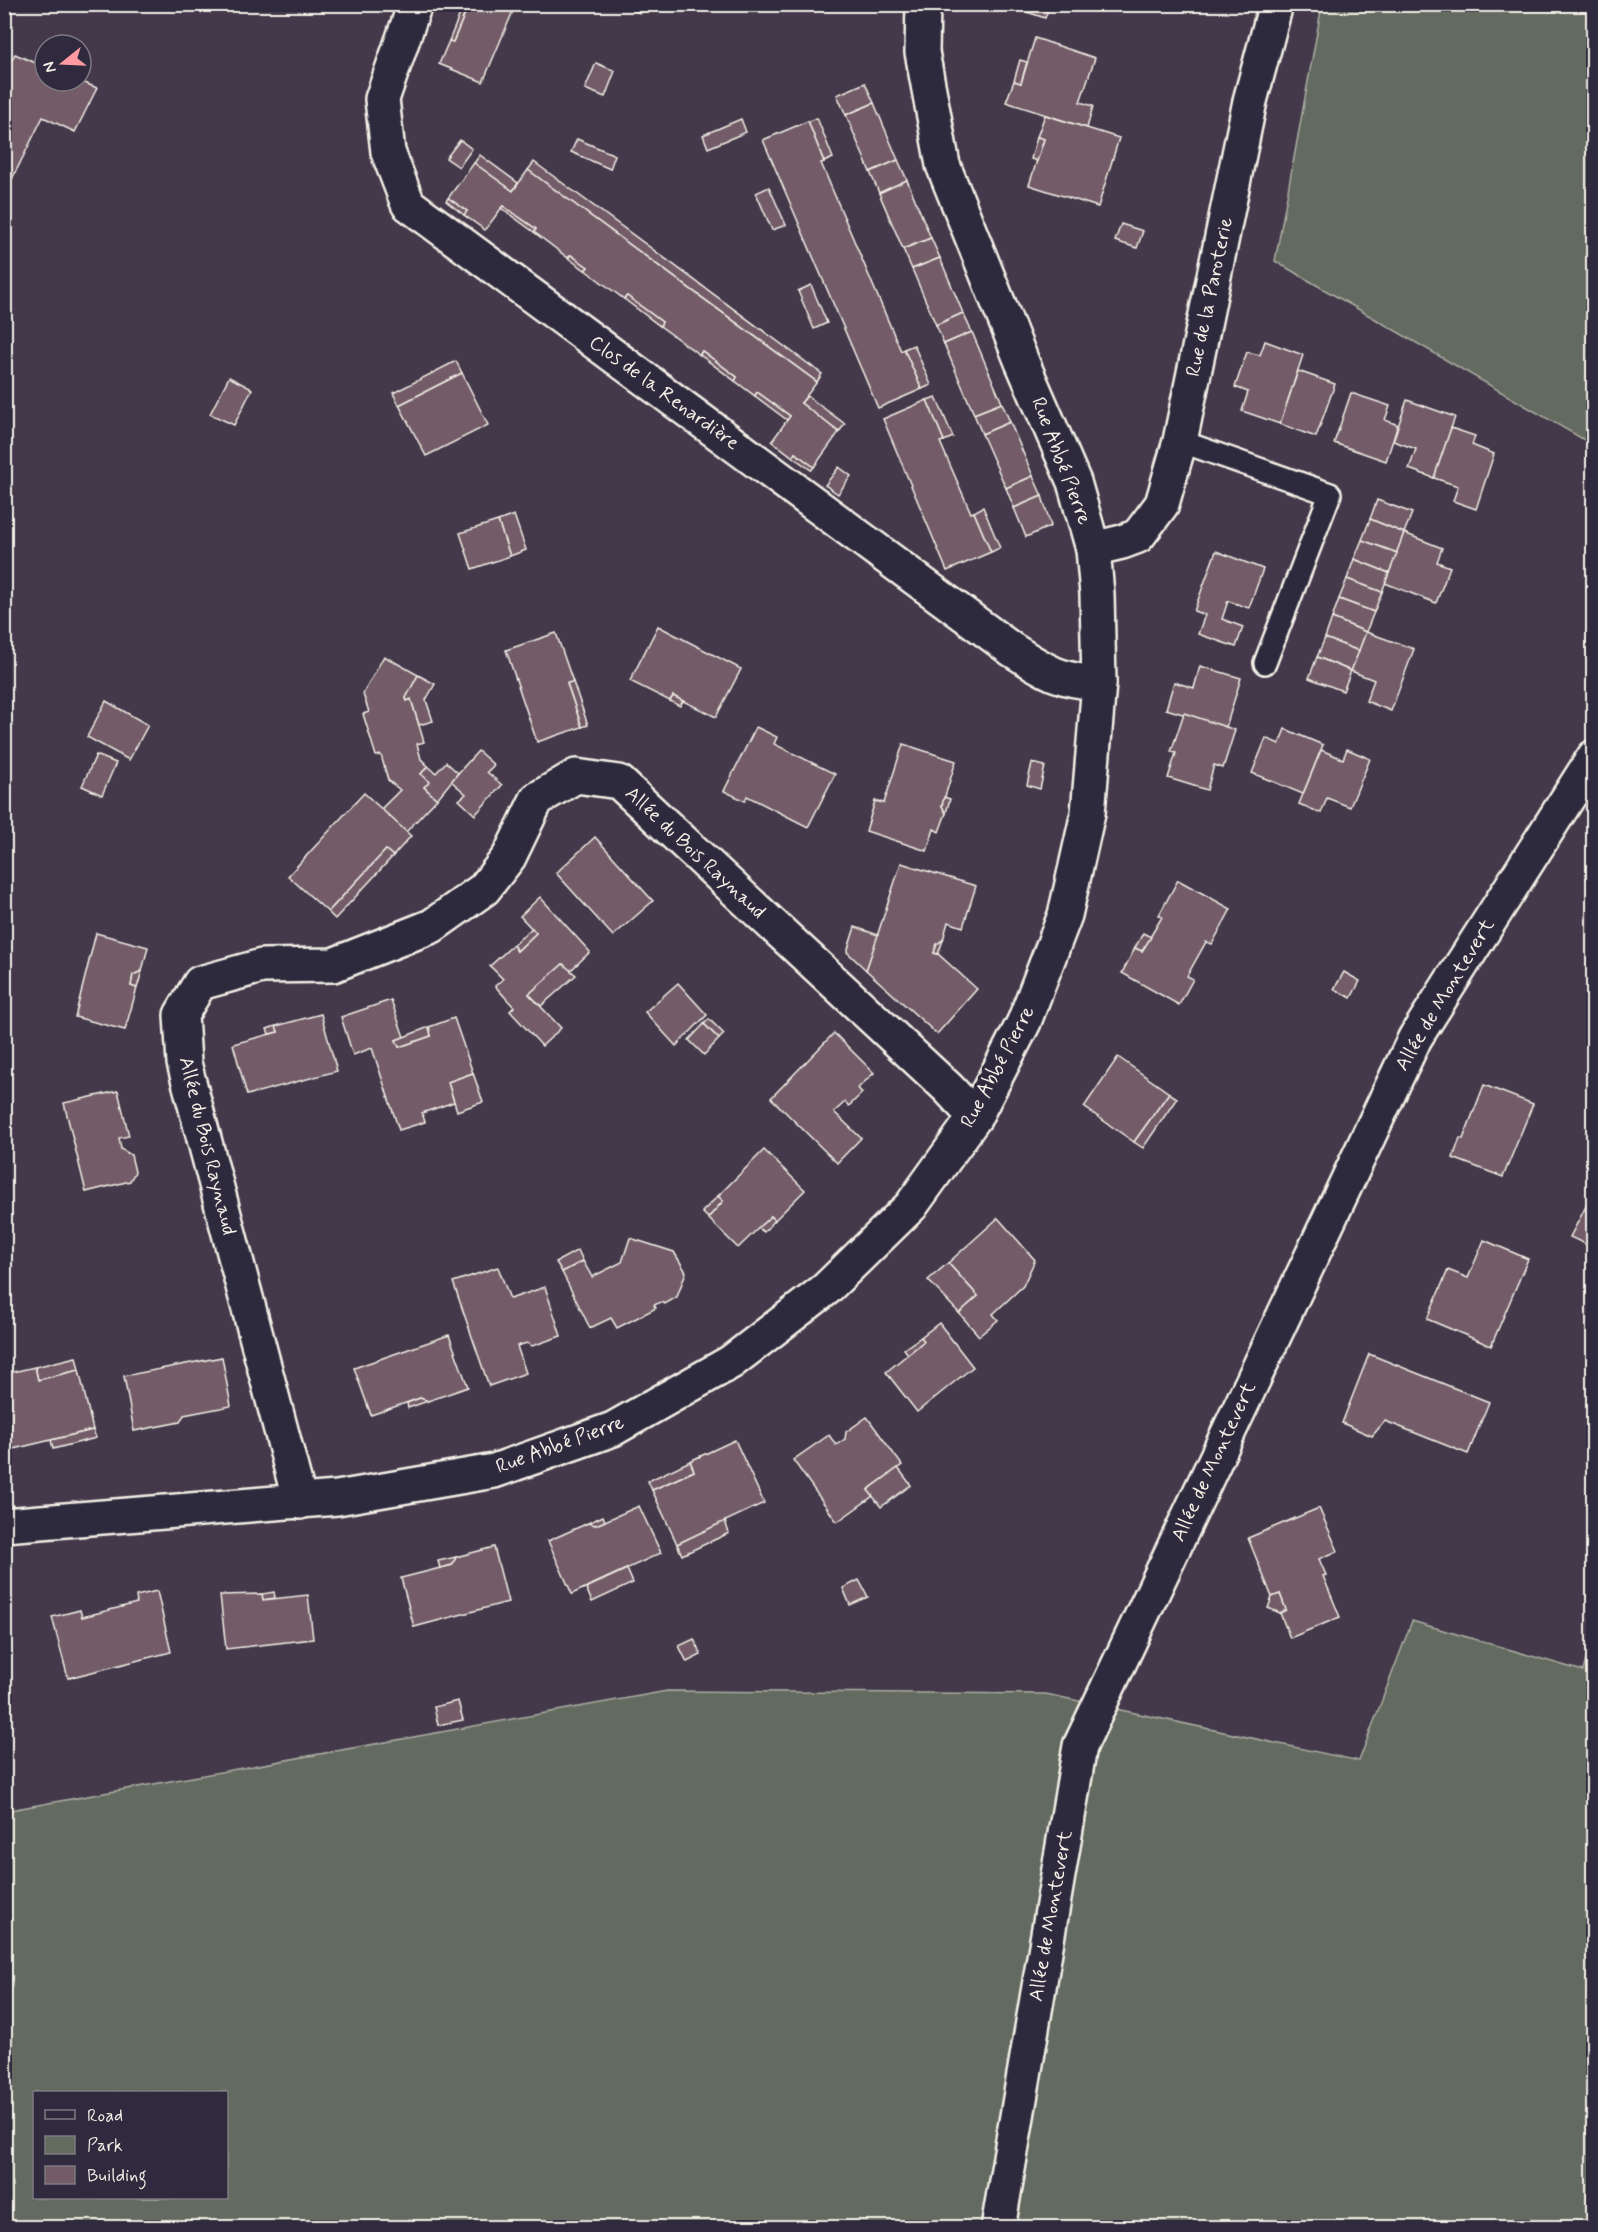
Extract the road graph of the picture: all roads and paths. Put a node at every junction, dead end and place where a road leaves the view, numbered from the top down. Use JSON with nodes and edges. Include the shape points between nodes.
{"nodes":[{"id":1,"x":415,"y":4,"type":"edge"},
{"id":2,"x":923,"y":4,"type":"edge"},
{"id":3,"x":1276,"y":4,"type":"edge"},
{"id":4,"x":1180,"y":441,"type":"junction"},
{"id":5,"x":1093,"y":549,"type":"junction"},
{"id":6,"x":1265,"y":663,"type":"dead end"},
{"id":7,"x":1099,"y":683,"type":"junction"},
{"id":8,"x":1593,"y":757,"type":"edge"},
{"id":9,"x":975,"y":1117,"type":"junction"},
{"id":10,"x":300,"y":1502,"type":"junction"},
{"id":11,"x":4,"y":1508,"type":"edge"},
{"id":12,"x":52,"y":1522,"type":"junction"},
{"id":13,"x":4,"y":1525,"type":"edge"},
{"id":14,"x":998,"y":2228,"type":"edge"}],
"edges":[{"from":1,"to":7,"type":"street","name":"Clos de la Renardière","via":[[382,99],[388,152],[408,204],[1011,649],[1050,674]]},
{"from":2,"to":5,"type":"street","name":"Rue Abbé Pierre","via":[[922,52],[943,165],[1074,482]]},
{"from":3,"to":4,"type":"street","name":"Rue de la Paroterie","via":[[1250,101]]},
{"from":4,"to":5,"type":"street","name":"Rue de la Paroterie","via":[[1162,504],[1138,536]]},
{"from":4,"to":6,"type":"lane","via":[[1330,494]]},
{"from":5,"to":7,"type":"street","name":"Rue Abbé Pierre"},
{"from":7,"to":9,"type":"street","name":"Rue Abbé Pierre","via":[[1088,813],[1065,915],[1024,1022]]},
{"from":8,"to":14,"type":"street","name":"Allée de Montevert","via":[[1415,1038],[1080,1746]]},
{"from":9,"to":10,"type":"street","name":"Rue Abbé Pierre","via":[[911,1206],[826,1289],[731,1362],[613,1429],[494,1471]]},
{"from":9,"to":10,"type":"street","name":"Allée du Bois Raynaud","via":[[619,782],[576,776],[537,799],[509,857],[484,889],[432,926],[333,965],[262,966],[200,983],[181,1015],[184,1063]]},
{"from":10,"to":12,"type":"street","name":"Rue Abbé Pierre"},
{"from":11,"to":12,"type":"street","name":"Rue Abbé Pierre"},
{"from":12,"to":13,"type":"street","name":"Rue Abbé Pierre"}]}
